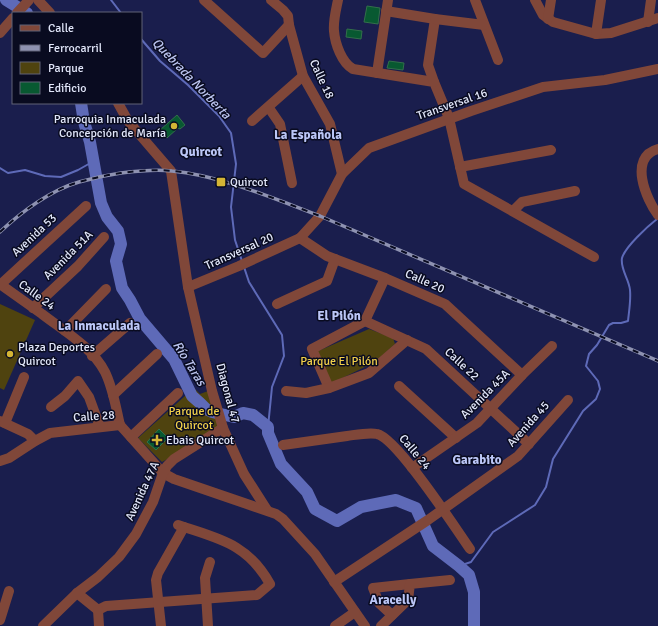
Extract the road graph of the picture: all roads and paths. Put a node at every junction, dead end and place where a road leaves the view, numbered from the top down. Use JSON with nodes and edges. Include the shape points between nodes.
{"nodes":[{"id":1,"x":29,"y":0,"type":"edge"},
{"id":2,"x":38,"y":0,"type":"edge"},
{"id":3,"x":204,"y":0,"type":"edge"},
{"id":4,"x":271,"y":0,"type":"edge"},
{"id":5,"x":338,"y":0,"type":"edge"},
{"id":6,"x":388,"y":0,"type":"edge"},
{"id":7,"x":475,"y":0,"type":"edge"},
{"id":8,"x":535,"y":0,"type":"edge"},
{"id":9,"x":551,"y":0,"type":"edge"},
{"id":10,"x":601,"y":0,"type":"edge"},
{"id":11,"x":651,"y":0,"type":"edge"},
{"id":12,"x":19,"y":12,"type":"edge"},
{"id":13,"x":49,"y":12,"type":"edge"},
{"id":14,"x":386,"y":12,"type":"junction"},
{"id":15,"x":658,"y":18,"type":"edge"},
{"id":16,"x":12,"y":19,"type":"edge"},
{"id":17,"x":435,"y":19,"type":"junction"},
{"id":18,"x":548,"y":19,"type":"junction"},
{"id":19,"x":648,"y":22,"type":"junction"},
{"id":20,"x":288,"y":25,"type":"junction"},
{"id":21,"x":484,"y":25,"type":"junction"},
{"id":22,"x":0,"y":33,"type":"edge"},
{"id":23,"x":596,"y":34,"type":"junction"},
{"id":24,"x":498,"y":60,"type":"dead end"},
{"id":25,"x":658,"y":69,"type":"edge"},
{"id":26,"x":377,"y":73,"type":"junction"},
{"id":27,"x":303,"y":76,"type":"junction"},
{"id":28,"x":434,"y":82,"type":"junction"},
{"id":29,"x":119,"y":104,"type":"edge"},
{"id":30,"x":269,"y":108,"type":"junction"},
{"id":31,"x":450,"y":118,"type":"junction"},
{"id":32,"x":252,"y":121,"type":"dead end"},
{"id":33,"x":658,"y":149,"type":"edge"},
{"id":34,"x":551,"y":150,"type":"dead end"},
{"id":35,"x":460,"y":167,"type":"junction"},
{"id":36,"x":342,"y":174,"type":"junction"},
{"id":37,"x":292,"y":183,"type":"dead end"},
{"id":38,"x":575,"y":191,"type":"dead end"},
{"id":39,"x":86,"y":206,"type":"dead end"},
{"id":40,"x":513,"y":211,"type":"junction"},
{"id":41,"x":655,"y":211,"type":"edge"},
{"id":42,"x":104,"y":237,"type":"dead end"},
{"id":43,"x":300,"y":238,"type":"junction"},
{"id":44,"x":594,"y":257,"type":"dead end"},
{"id":45,"x":335,"y":259,"type":"junction"},
{"id":46,"x":385,"y":278,"type":"junction"},
{"id":47,"x":0,"y":284,"type":"edge"},
{"id":48,"x":188,"y":287,"type":"junction"},
{"id":49,"x":106,"y":289,"type":"dead end"},
{"id":50,"x":278,"y":304,"type":"dead end"},
{"id":51,"x":33,"y":308,"type":"junction"},
{"id":52,"x":365,"y":321,"type":"junction"},
{"id":53,"x":130,"y":323,"type":"dead end"},
{"id":54,"x":65,"y":331,"type":"junction"},
{"id":55,"x":407,"y":340,"type":"junction"},
{"id":56,"x":552,"y":346,"type":"dead end"},
{"id":57,"x":157,"y":354,"type":"dead end"},
{"id":58,"x":92,"y":356,"type":"junction"},
{"id":59,"x":522,"y":375,"type":"junction"},
{"id":60,"x":24,"y":377,"type":"dead end"},
{"id":61,"x":399,"y":386,"type":"dead end"},
{"id":62,"x":328,"y":388,"type":"junction"},
{"id":63,"x":286,"y":391,"type":"dead end"},
{"id":64,"x":178,"y":393,"type":"dead end"},
{"id":65,"x":113,"y":395,"type":"junction"},
{"id":66,"x":568,"y":400,"type":"dead end"},
{"id":67,"x":51,"y":407,"type":"dead end"},
{"id":68,"x":491,"y":409,"type":"junction"},
{"id":69,"x":3,"y":422,"type":"edge"},
{"id":70,"x":120,"y":425,"type":"junction"},
{"id":71,"x":100,"y":427,"type":"junction"},
{"id":72,"x":223,"y":428,"type":"junction"},
{"id":73,"x":132,"y":437,"type":"junction"},
{"id":74,"x":456,"y":438,"type":"junction"},
{"id":75,"x":35,"y":440,"type":"junction"},
{"id":76,"x":529,"y":444,"type":"junction"},
{"id":77,"x":283,"y":445,"type":"dead end"},
{"id":78,"x":0,"y":460,"type":"edge"},
{"id":79,"x":412,"y":468,"type":"junction"},
{"id":80,"x":163,"y":473,"type":"junction"},
{"id":81,"x":443,"y":509,"type":"junction"},
{"id":82,"x":267,"y":510,"type":"junction"},
{"id":83,"x":470,"y":550,"type":"dead end"},
{"id":84,"x":210,"y":562,"type":"dead end"},
{"id":85,"x":450,"y":580,"type":"dead end"},
{"id":86,"x":334,"y":582,"type":"junction"},
{"id":87,"x":410,"y":584,"type":"junction"},
{"id":88,"x":9,"y":591,"type":"dead end"},
{"id":89,"x":77,"y":593,"type":"junction"},
{"id":90,"x":206,"y":599,"type":"junction"},
{"id":91,"x":159,"y":602,"type":"junction"},
{"id":92,"x":98,"y":610,"type":"junction"},
{"id":93,"x":355,"y":612,"type":"junction"},
{"id":94,"x":392,"y":614,"type":"junction"},
{"id":95,"x":0,"y":620,"type":"edge"},
{"id":96,"x":43,"y":626,"type":"edge"},
{"id":97,"x":99,"y":626,"type":"edge"},
{"id":98,"x":161,"y":626,"type":"edge"},
{"id":99,"x":208,"y":626,"type":"edge"},
{"id":100,"x":335,"y":626,"type":"edge"},
{"id":101,"x":365,"y":626,"type":"edge"},
{"id":102,"x":381,"y":626,"type":"edge"}],
"edges":[{"from":1,"to":12,"type":"street"},
{"from":2,"to":13,"type":"street"},
{"from":3,"to":20,"type":"street","via":[[262,53]]},
{"from":4,"to":20,"type":"street","name":"Calle 18","via":[[288,16]]},
{"from":5,"to":26,"type":"street","via":[[334,31],[343,60],[353,69]]},
{"from":6,"to":14,"type":"street"},
{"from":7,"to":21,"type":"street"},
{"from":8,"to":18,"type":"street"},
{"from":9,"to":18,"type":"street"},
{"from":10,"to":23,"type":"street"},
{"from":11,"to":19,"type":"street"},
{"from":14,"to":17,"type":"street"},
{"from":14,"to":26,"type":"street"},
{"from":15,"to":19,"type":"street"},
{"from":16,"to":22,"type":"street"},
{"from":17,"to":21,"type":"street"},
{"from":17,"to":28,"type":"street","via":[[428,65]]},
{"from":18,"to":23,"type":"street"},
{"from":19,"to":23,"type":"street","via":[[611,33]]},
{"from":20,"to":27,"type":"street","name":"Calle 18"},
{"from":21,"to":24,"type":"street"},
{"from":25,"to":31,"type":"street","name":"Transversal 16","via":[[605,80],[543,86]]},
{"from":26,"to":28,"type":"street"},
{"from":27,"to":30,"type":"street"},
{"from":27,"to":36,"type":"street","name":"Calle 18","via":[[330,124]]},
{"from":28,"to":31,"type":"street"},
{"from":29,"to":48,"type":"street","name":"Diagonal 47","via":[[128,121],[171,171]]},
{"from":30,"to":32,"type":"street"},
{"from":30,"to":37,"type":"street","via":[[280,124]]},
{"from":31,"to":35,"type":"street"},
{"from":31,"to":36,"type":"street","name":"Transversal 16","via":[[369,148]]},
{"from":33,"to":41,"type":"street","via":[[649,153],[641,175]]},
{"from":34,"to":35,"type":"street"},
{"from":35,"to":40,"type":"street","via":[[464,184]]},
{"from":36,"to":43,"type":"street","name":"Transversal 16","via":[[320,216]]},
{"from":38,"to":40,"type":"street","via":[[522,202]]},
{"from":39,"to":47,"type":"street","name":"Avenida 53"},
{"from":40,"to":44,"type":"street"},
{"from":42,"to":51,"type":"street","name":"Avenida 51A","via":[[78,266]]},
{"from":43,"to":45,"type":"street","name":"Calle 20"},
{"from":43,"to":48,"type":"street","name":"Transversal 20"},
{"from":45,"to":46,"type":"street","name":"Calle 20"},
{"from":45,"to":50,"type":"street","via":[[327,281]]},
{"from":46,"to":52,"type":"street"},
{"from":46,"to":59,"type":"street","name":"Calle 20","via":[[445,304]]},
{"from":47,"to":51,"type":"street","name":"Calle 24"},
{"from":48,"to":72,"type":"street","name":"Diagonal 47"},
{"from":49,"to":54,"type":"street"},
{"from":51,"to":54,"type":"street","name":"Calle 24"},
{"from":52,"to":55,"type":"street","name":"Calle 22"},
{"from":52,"to":62,"type":"street","via":[[312,350]]},
{"from":53,"to":58,"type":"street"},
{"from":54,"to":58,"type":"street","name":"Calle 24","via":[[82,344]]},
{"from":55,"to":62,"type":"street","via":[[369,373]]},
{"from":55,"to":68,"type":"street","name":"Calle 22","via":[[426,349]]},
{"from":56,"to":59,"type":"street","name":"Avenida 45A"},
{"from":57,"to":65,"type":"street"},
{"from":58,"to":65,"type":"street","name":"Calle 24","via":[[105,372]]},
{"from":59,"to":68,"type":"street","name":"Avenida 45A"},
{"from":60,"to":69,"type":"street"},
{"from":61,"to":74,"type":"street"},
{"from":62,"to":63,"type":"street","via":[[306,393]]},
{"from":64,"to":73,"type":"street"},
{"from":65,"to":70,"type":"street","name":"Calle 24"},
{"from":66,"to":76,"type":"street","name":"Avenida 45"},
{"from":67,"to":71,"type":"street","via":[[78,382],[89,397]]},
{"from":68,"to":74,"type":"street","name":"Avenida 45A"},
{"from":68,"to":76,"type":"street","name":"Calle 22"},
{"from":69,"to":75,"type":"street"},
{"from":70,"to":71,"type":"street","name":"Calle 28"},
{"from":70,"to":73,"type":"street","name":"Calle 28"},
{"from":71,"to":75,"type":"street","name":"Calle 28","via":[[50,433]]},
{"from":72,"to":80,"type":"street","name":"Avenida 47A","via":[[174,459]]},
{"from":72,"to":82,"type":"street","name":"Diagonal 47","via":[[244,474]]},
{"from":73,"to":80,"type":"street","name":"Calle 28"},
{"from":74,"to":79,"type":"street","name":"Avenida 45A"},
{"from":75,"to":78,"type":"street","name":"Calle 28","via":[[9,458]]},
{"from":76,"to":81,"type":"street","name":"Avenida 45","via":[[518,456]]},
{"from":77,"to":79,"type":"street","name":"Calle 24","via":[[377,434],[390,442]]},
{"from":79,"to":81,"type":"street","name":"Calle 24"},
{"from":80,"to":82,"type":"street","name":"Calle 28"},
{"from":80,"to":89,"type":"street","name":"Avenida 47A","via":[[153,502],[136,534],[119,557]]},
{"from":81,"to":83,"type":"street","name":"Calle 24"},
{"from":81,"to":86,"type":"street","name":"Avenida 45"},
{"from":82,"to":86,"type":"street","name":"Diagonal 47","via":[[283,519],[315,554]]},
{"from":84,"to":90,"type":"street","via":[[205,578]]},
{"from":85,"to":87,"type":"street"},
{"from":86,"to":93,"type":"street","name":"Diagonal 47"},
{"from":87,"to":94,"type":"street","via":[[408,600]]},
{"from":87,"to":94,"type":"street","via":[[373,588],[379,603]]},
{"from":88,"to":95,"type":"street"},
{"from":89,"to":92,"type":"street"},
{"from":89,"to":96,"type":"street","name":"Avenida 47A"},
{"from":90,"to":91,"type":"street"},
{"from":90,"to":91,"type":"street","via":[[257,595],[270,584],[262,570],[248,555],[232,544],[181,526],[158,573],[156,580]]},
{"from":90,"to":99,"type":"street"},
{"from":91,"to":92,"type":"street","via":[[106,606]]},
{"from":91,"to":98,"type":"street"},
{"from":92,"to":97,"type":"street"},
{"from":93,"to":100,"type":"street"},
{"from":93,"to":101,"type":"street","name":"Diagonal 47"},
{"from":94,"to":102,"type":"street"}]}
